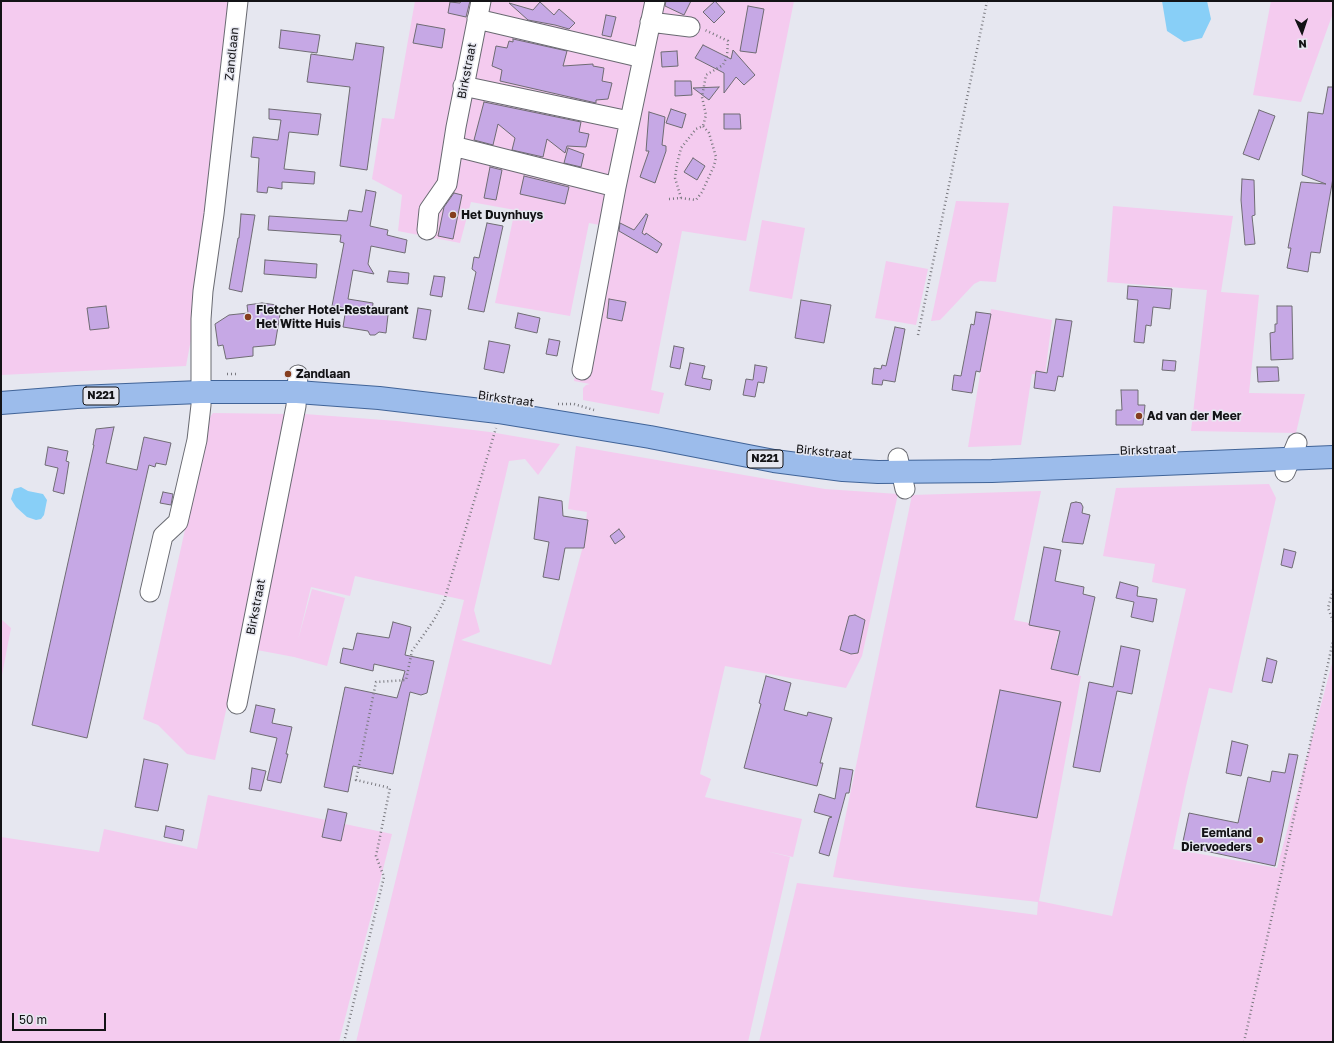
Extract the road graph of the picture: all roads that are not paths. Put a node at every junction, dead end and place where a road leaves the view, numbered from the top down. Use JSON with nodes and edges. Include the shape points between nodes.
{"nodes":[{"id":1,"x":238,"y":1,"type":"edge"},
{"id":2,"x":655,"y":1,"type":"edge"},
{"id":3,"x":479,"y":10,"type":"edge"},
{"id":4,"x":650,"y":22,"type":"junction"},
{"id":5,"x":690,"y":27,"type":"road end"},
{"id":6,"x":643,"y":58,"type":"junction"},
{"id":7,"x":464,"y":86,"type":"junction"},
{"id":8,"x":629,"y":122,"type":"junction"},
{"id":9,"x":453,"y":146,"type":"junction"},
{"id":10,"x":616,"y":187,"type":"junction"},
{"id":11,"x":427,"y":230,"type":"dead end"},
{"id":12,"x":582,"y":370,"type":"dead end"},
{"id":13,"x":297,"y":384,"type":"junction"},
{"id":14,"x":200,"y":392,"type":"junction"},
{"id":15,"x":1,"y":404,"type":"edge"},
{"id":16,"x":1333,"y":457,"type":"edge"},
{"id":17,"x":150,"y":592,"type":"dead end"},
{"id":18,"x":237,"y":704,"type":"dead end"}],
"edges":[{"from":1,"to":14,"type":"street","name":"Zandlaan","via":[[203,291]]},
{"from":2,"to":4,"type":"street"},
{"from":3,"to":6,"type":"street"},
{"from":3,"to":7,"type":"street","name":"Birkstraat"},
{"from":4,"to":5,"type":"street"},
{"from":4,"to":6,"type":"street"},
{"from":6,"to":8,"type":"street"},
{"from":7,"to":8,"type":"street"},
{"from":7,"to":9,"type":"street","name":"Birkstraat"},
{"from":8,"to":10,"type":"street"},
{"from":9,"to":10,"type":"street"},
{"from":9,"to":11,"type":"street","name":"Birkstraat","via":[[447,184],[429,210]]},
{"from":10,"to":12,"type":"street"},
{"from":13,"to":14,"type":"main road","name":"Birkstraat","number":"N221"},
{"from":13,"to":16,"type":"main road","name":"Birkstraat","number":"N221","via":[[379,398],[498,412],[774,461],[843,470],[901,473],[992,471]]},
{"from":13,"to":18,"type":"street","name":"Birkstraat","via":[[296,406]]},
{"from":14,"to":15,"type":"main road","name":"Birkstraat","number":"N221","via":[[77,397]]},
{"from":14,"to":17,"type":"street","name":"Zandlaan","via":[[197,440],[178,522],[163,536]]}]}
